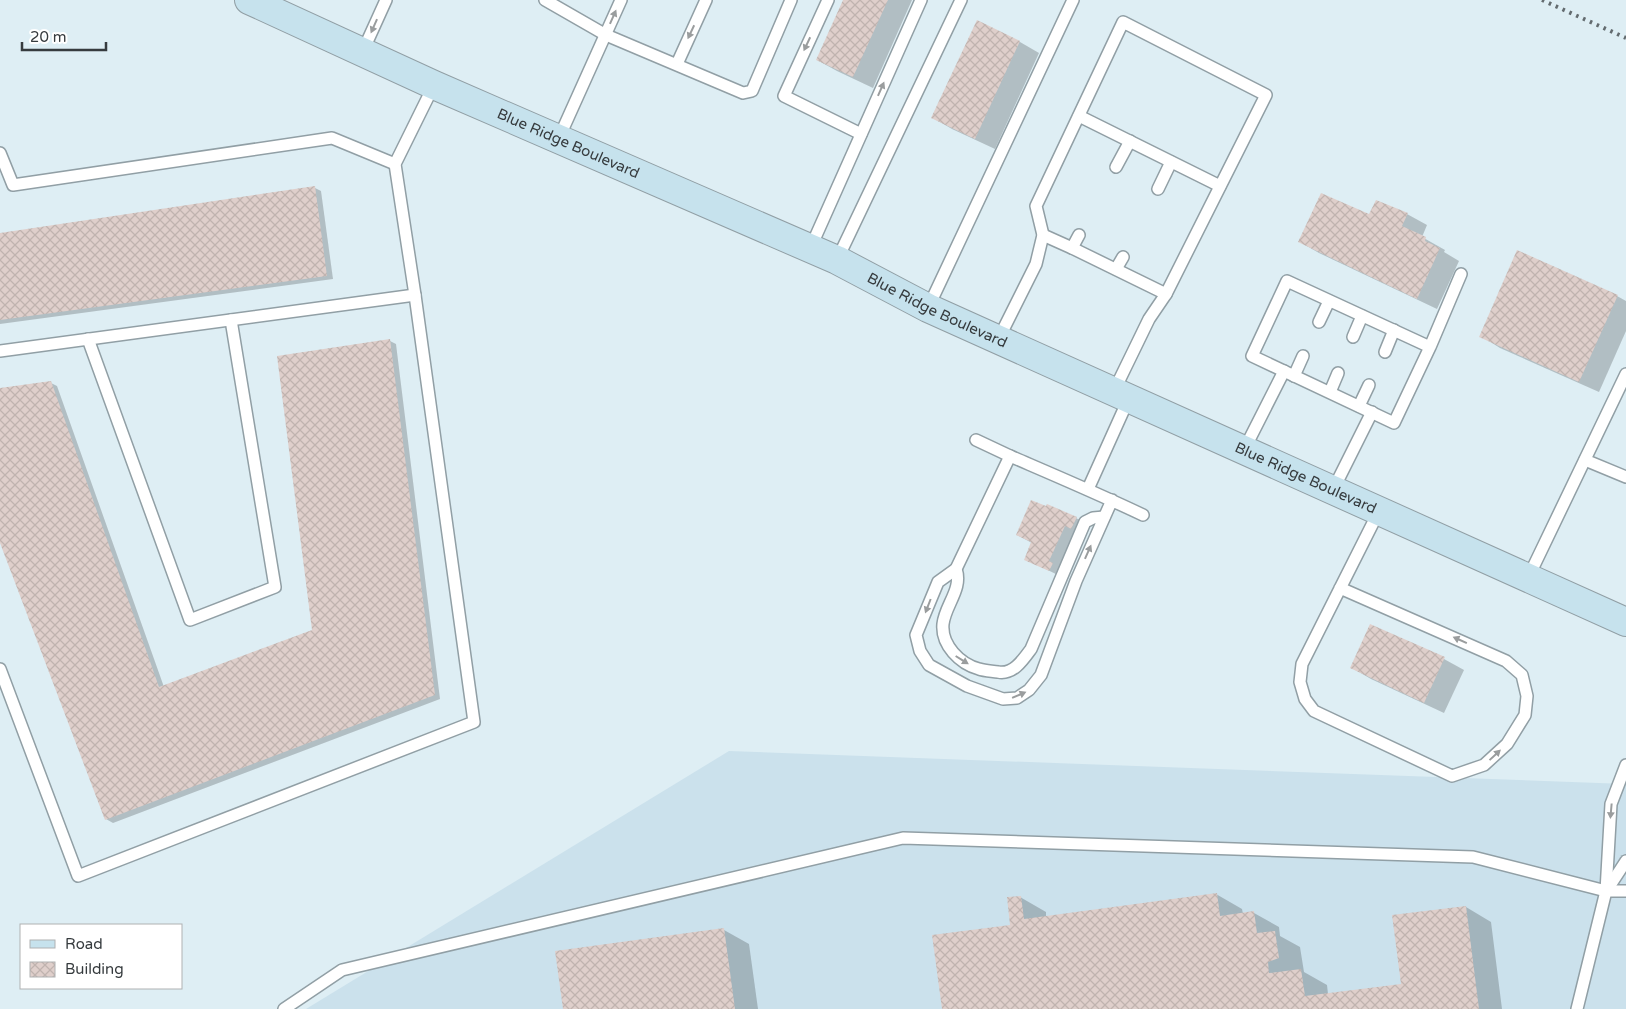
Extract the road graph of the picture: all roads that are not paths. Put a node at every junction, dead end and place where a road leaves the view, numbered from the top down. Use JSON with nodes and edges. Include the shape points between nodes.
{"nodes":[{"id":1,"x":249,"y":0,"type":"edge"},
{"id":2,"x":386,"y":0,"type":"edge"},
{"id":3,"x":545,"y":0,"type":"edge"},
{"id":4,"x":621,"y":0,"type":"edge"},
{"id":5,"x":706,"y":0,"type":"edge"},
{"id":6,"x":790,"y":0,"type":"edge"},
{"id":7,"x":828,"y":0,"type":"edge"},
{"id":8,"x":921,"y":0,"type":"edge"},
{"id":9,"x":961,"y":0,"type":"edge"},
{"id":10,"x":1073,"y":0,"type":"edge"},
{"id":11,"x":606,"y":35,"type":"junction"},
{"id":12,"x":362,"y":53,"type":"junction"},
{"id":13,"x":677,"y":64,"type":"junction"},
{"id":14,"x":434,"y":85,"type":"junction"},
{"id":15,"x":1079,"y":116,"type":"junction"},
{"id":16,"x":861,"y":134,"type":"junction"},
{"id":17,"x":558,"y":140,"type":"junction"},
{"id":18,"x":1130,"y":141,"type":"junction"},
{"id":19,"x":0,"y":153,"type":"edge"},
{"id":20,"x":1171,"y":162,"type":"junction"},
{"id":21,"x":395,"y":164,"type":"junction"},
{"id":22,"x":1116,"y":167,"type":"dead end"},
{"id":23,"x":1220,"y":186,"type":"junction"},
{"id":24,"x":1158,"y":189,"type":"dead end"},
{"id":25,"x":1043,"y":235,"type":"junction"},
{"id":26,"x":1079,"y":235,"type":"dead end"},
{"id":27,"x":810,"y":248,"type":"junction"},
{"id":28,"x":1072,"y":248,"type":"junction"},
{"id":29,"x":1123,"y":257,"type":"dead end"},
{"id":30,"x":836,"y":260,"type":"junction"},
{"id":31,"x":1116,"y":269,"type":"junction"},
{"id":32,"x":1461,"y":274,"type":"dead end"},
{"id":33,"x":1166,"y":294,"type":"junction"},
{"id":34,"x":415,"y":295,"type":"junction"},
{"id":35,"x":1330,"y":301,"type":"junction"},
{"id":36,"x":928,"y":308,"type":"junction"},
{"id":37,"x":1362,"y":316,"type":"junction"},
{"id":38,"x":232,"y":320,"type":"junction"},
{"id":39,"x":1319,"y":322,"type":"dead end"},
{"id":40,"x":1394,"y":330,"type":"junction"},
{"id":41,"x":1353,"y":337,"type":"dead end"},
{"id":42,"x":999,"y":338,"type":"junction"},
{"id":43,"x":88,"y":339,"type":"junction"},
{"id":44,"x":1430,"y":346,"type":"junction"},
{"id":45,"x":0,"y":351,"type":"edge"},
{"id":46,"x":1384,"y":352,"type":"dead end"},
{"id":47,"x":1303,"y":356,"type":"dead end"},
{"id":48,"x":1289,"y":373,"type":"junction"},
{"id":49,"x":1338,"y":373,"type":"dead end"},
{"id":50,"x":1626,"y":374,"type":"edge"},
{"id":51,"x":1369,"y":385,"type":"dead end"},
{"id":52,"x":1330,"y":392,"type":"junction"},
{"id":53,"x":1122,"y":395,"type":"junction"},
{"id":54,"x":1359,"y":406,"type":"junction"},
{"id":55,"x":1372,"y":412,"type":"junction"},
{"id":56,"x":976,"y":440,"type":"dead end"},
{"id":57,"x":1244,"y":450,"type":"junction"},
{"id":58,"x":1010,"y":456,"type":"junction"},
{"id":59,"x":1585,"y":460,"type":"junction"},
{"id":60,"x":1626,"y":477,"type":"edge"},
{"id":61,"x":1088,"y":489,"type":"junction"},
{"id":62,"x":1333,"y":490,"type":"junction"},
{"id":63,"x":1112,"y":500,"type":"junction"},
{"id":64,"x":1379,"y":511,"type":"junction"},
{"id":65,"x":1143,"y":515,"type":"dead end"},
{"id":66,"x":1104,"y":517,"type":"junction"},
{"id":67,"x":956,"y":569,"type":"junction"},
{"id":68,"x":1528,"y":578,"type":"junction"},
{"id":69,"x":1340,"y":588,"type":"junction"},
{"id":70,"x":1626,"y":622,"type":"edge"},
{"id":71,"x":0,"y":669,"type":"edge"},
{"id":72,"x":1626,"y":765,"type":"edge"},
{"id":73,"x":1626,"y":861,"type":"edge"},
{"id":74,"x":1606,"y":891,"type":"junction"},
{"id":75,"x":1626,"y":891,"type":"edge"},
{"id":76,"x":284,"y":1009,"type":"edge"},
{"id":77,"x":1577,"y":1009,"type":"edge"}],
"edges":[{"from":1,"to":12,"type":"main road","name":"Blue Ridge Boulevard"},
{"from":2,"to":12,"type":"lane","one_way":true},
{"from":3,"to":11,"type":"lane"},
{"from":11,"to":4,"type":"lane","one_way":true},
{"from":5,"to":13,"type":"lane","one_way":true},
{"from":6,"to":13,"type":"lane","via":[[752,91],[743,93]]},
{"from":7,"to":16,"type":"lane","one_way":true,"via":[[784,96]]},
{"from":16,"to":8,"type":"lane","one_way":true},
{"from":9,"to":30,"type":"lane"},
{"from":10,"to":36,"type":"lane"},
{"from":11,"to":13,"type":"lane"},
{"from":11,"to":17,"type":"lane"},
{"from":12,"to":14,"type":"main road","name":"Blue Ridge Boulevard"},
{"from":14,"to":17,"type":"main road","name":"Blue Ridge Boulevard"},
{"from":14,"to":21,"type":"lane"},
{"from":15,"to":18,"type":"lane"},
{"from":15,"to":23,"type":"lane","via":[[1123,22],[1266,95]]},
{"from":15,"to":25,"type":"lane","via":[[1036,206]]},
{"from":16,"to":27,"type":"lane"},
{"from":17,"to":27,"type":"main road","name":"Blue Ridge Boulevard"},
{"from":18,"to":20,"type":"lane"},
{"from":18,"to":22,"type":"lane"},
{"from":19,"to":21,"type":"lane","via":[[13,185],[332,138]]},
{"from":20,"to":23,"type":"lane"},
{"from":20,"to":24,"type":"lane"},
{"from":21,"to":34,"type":"lane"},
{"from":23,"to":33,"type":"lane"},
{"from":25,"to":28,"type":"lane"},
{"from":25,"to":42,"type":"lane","via":[[1036,264]]},
{"from":26,"to":28,"type":"lane"},
{"from":27,"to":30,"type":"main road","name":"Blue Ridge Boulevard"},
{"from":28,"to":31,"type":"lane"},
{"from":29,"to":31,"type":"lane"},
{"from":30,"to":36,"type":"main road","name":"Blue Ridge Boulevard"},
{"from":31,"to":33,"type":"lane"},
{"from":32,"to":44,"type":"lane"},
{"from":33,"to":53,"type":"lane","via":[[1149,319]]},
{"from":34,"to":38,"type":"lane"},
{"from":34,"to":71,"type":"lane","via":[[474,722],[78,876]]},
{"from":35,"to":37,"type":"lane"},
{"from":35,"to":39,"type":"lane"},
{"from":35,"to":48,"type":"lane","via":[[1287,281],[1252,356]]},
{"from":36,"to":42,"type":"main road","name":"Blue Ridge Boulevard"},
{"from":37,"to":40,"type":"lane"},
{"from":37,"to":41,"type":"lane"},
{"from":38,"to":43,"type":"lane"},
{"from":38,"to":43,"type":"lane","via":[[275,587],[190,620]]},
{"from":40,"to":44,"type":"lane"},
{"from":40,"to":46,"type":"lane"},
{"from":42,"to":53,"type":"main road","name":"Blue Ridge Boulevard"},
{"from":43,"to":45,"type":"lane"},
{"from":44,"to":55,"type":"lane","via":[[1394,422]]},
{"from":47,"to":48,"type":"lane"},
{"from":48,"to":52,"type":"lane"},
{"from":48,"to":57,"type":"lane"},
{"from":49,"to":52,"type":"lane"},
{"from":50,"to":59,"type":"lane"},
{"from":51,"to":54,"type":"lane"},
{"from":52,"to":54,"type":"lane"},
{"from":53,"to":57,"type":"main road","name":"Blue Ridge Boulevard"},
{"from":53,"to":61,"type":"lane"},
{"from":54,"to":55,"type":"lane"},
{"from":55,"to":62,"type":"lane"},
{"from":56,"to":58,"type":"lane"},
{"from":57,"to":62,"type":"main road","name":"Blue Ridge Boulevard"},
{"from":58,"to":61,"type":"lane"},
{"from":58,"to":67,"type":"lane"},
{"from":59,"to":60,"type":"lane"},
{"from":59,"to":68,"type":"lane"},
{"from":61,"to":63,"type":"lane"},
{"from":62,"to":64,"type":"main road","name":"Blue Ridge Boulevard"},
{"from":63,"to":65,"type":"lane"},
{"from":63,"to":66,"type":"lane"},
{"from":64,"to":68,"type":"main road","name":"Blue Ridge Boulevard"},
{"from":64,"to":69,"type":"lane"},
{"from":67,"to":66,"type":"lane","one_way":true,"via":[[959,578],[943,624],[945,642],[955,655],[978,669],[1002,673],[1018,666],[1031,649],[1085,522]]},
{"from":67,"to":66,"type":"lane","one_way":true,"via":[[938,582],[916,635],[920,650],[929,665],[967,686],[1003,699],[1017,698],[1029,690],[1042,674],[1076,581]]},
{"from":68,"to":70,"type":"main road","name":"Blue Ridge Boulevard"},
{"from":69,"to":69,"type":"lane","one_way":true,"via":[[1302,664],[1300,682],[1305,699],[1314,711],[1452,776],[1484,765],[1507,744],[1524,715],[1527,696],[1522,675],[1506,661]]},
{"from":72,"to":74,"type":"lane","one_way":true,"via":[[1611,804]]},
{"from":73,"to":74,"type":"lane"},
{"from":74,"to":75,"type":"lane"},
{"from":74,"to":76,"type":"lane","via":[[1473,857],[902,838],[342,970]]},
{"from":74,"to":77,"type":"lane"}]}
